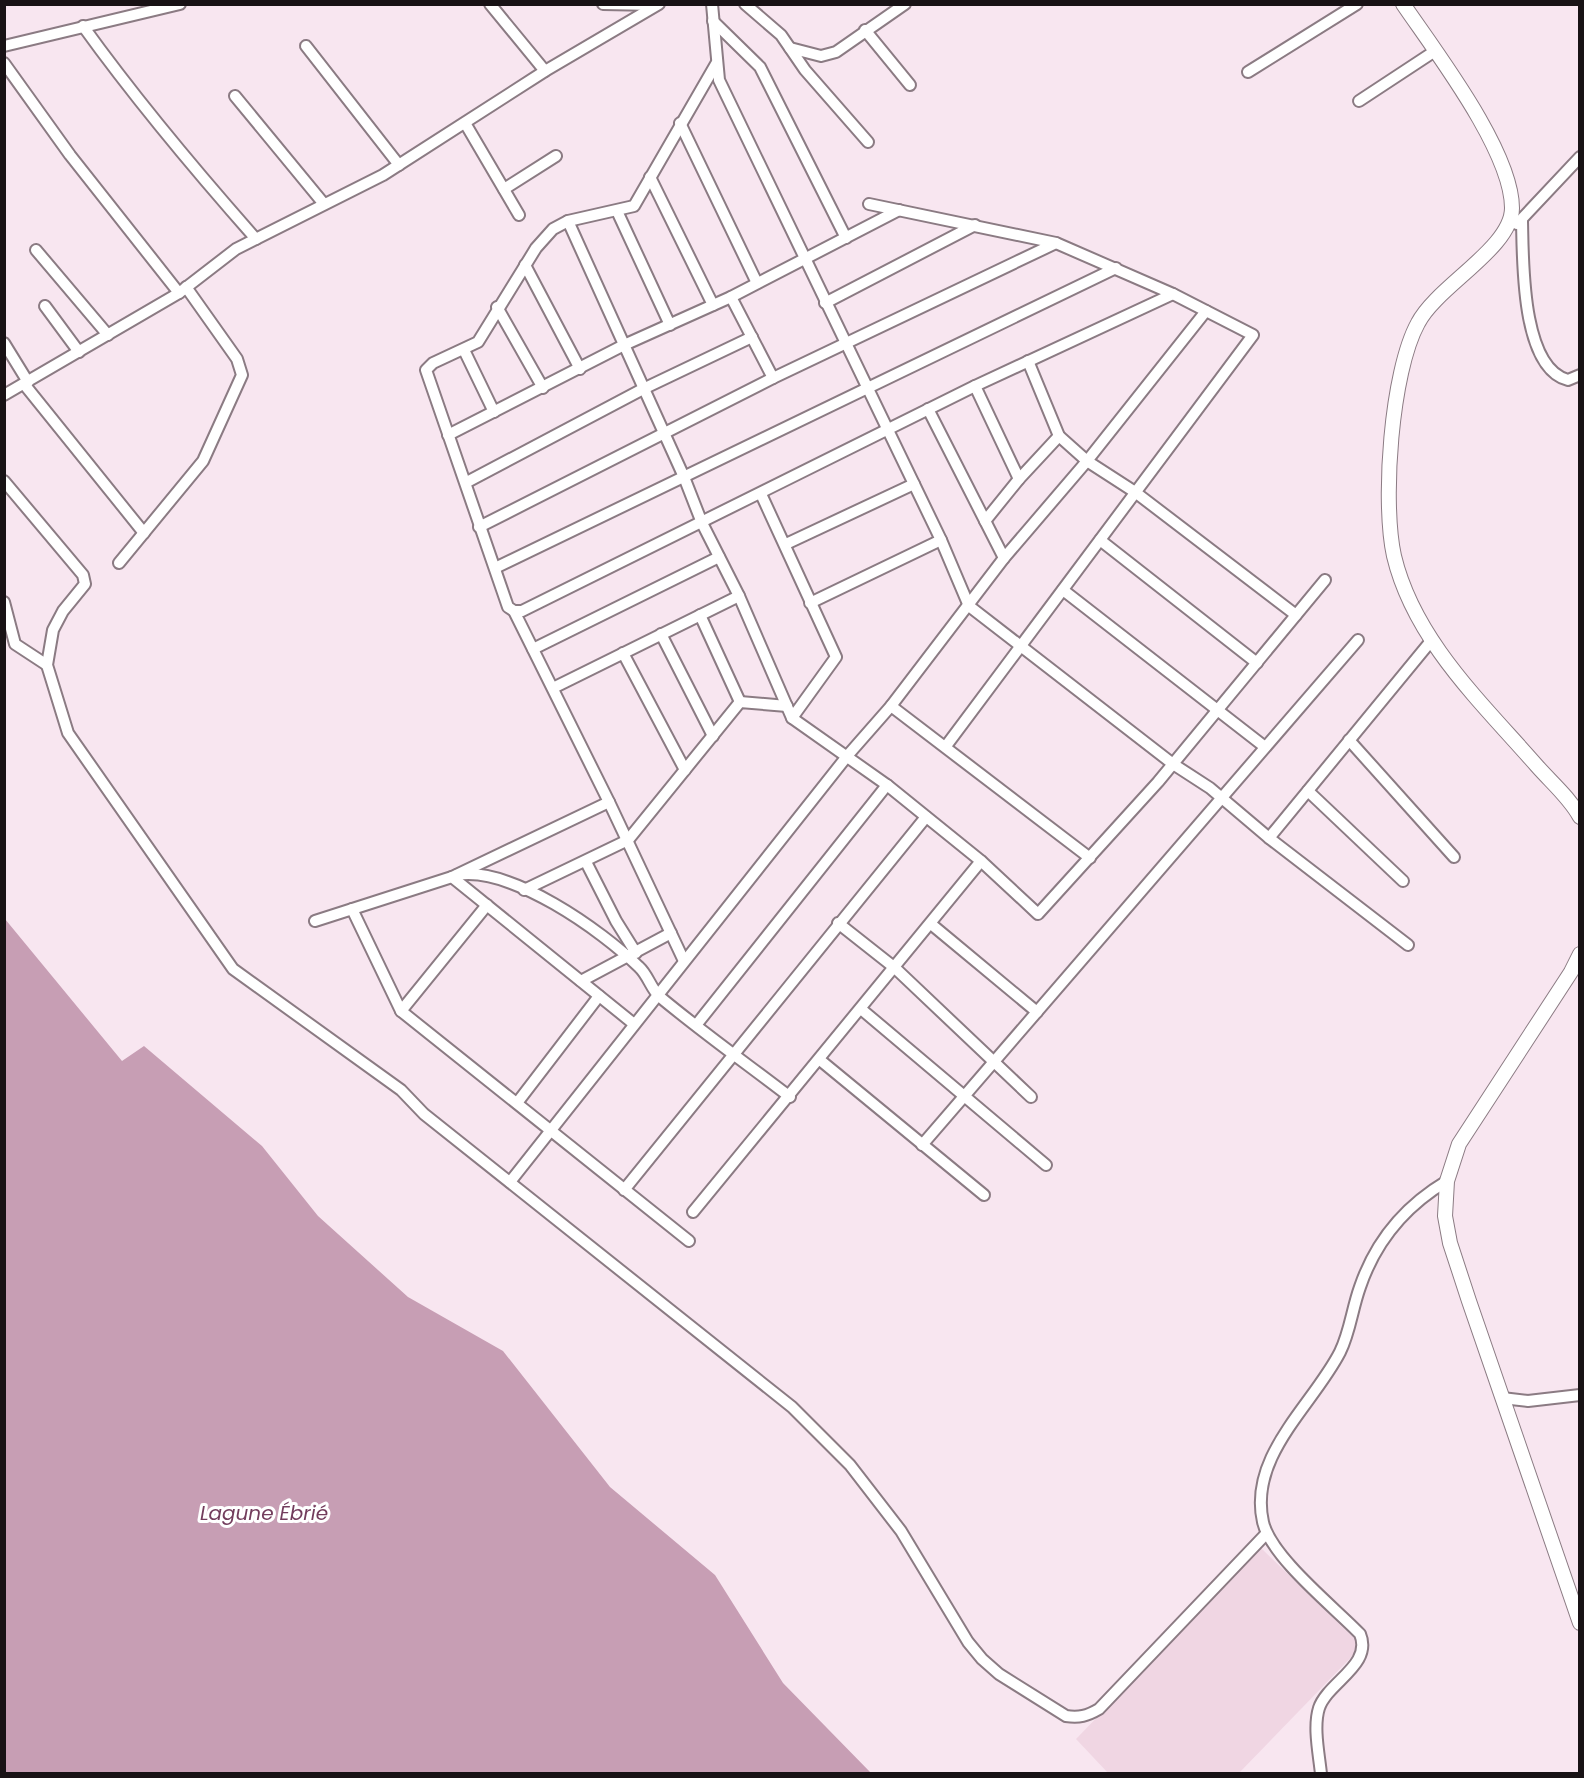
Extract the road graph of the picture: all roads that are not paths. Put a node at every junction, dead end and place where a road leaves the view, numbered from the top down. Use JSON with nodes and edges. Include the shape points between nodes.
{"nodes":[{"id":1,"x":180,"y":4,"type":"edge"},
{"id":2,"x":490,"y":4,"type":"edge"},
{"id":3,"x":603,"y":4,"type":"edge"},
{"id":4,"x":712,"y":4,"type":"edge"},
{"id":5,"x":745,"y":4,"type":"edge"},
{"id":6,"x":905,"y":4,"type":"edge"},
{"id":7,"x":1357,"y":4,"type":"edge"},
{"id":8,"x":1403,"y":4,"type":"edge"},
{"id":9,"x":612,"y":5,"type":"edge"},
{"id":10,"x":658,"y":5,"type":"edge"},
{"id":11,"x":713,"y":21,"type":"junction"},
{"id":12,"x":83,"y":26,"type":"junction"},
{"id":13,"x":865,"y":30,"type":"junction"},
{"id":14,"x":4,"y":46,"type":"edge"},
{"id":15,"x":306,"y":46,"type":"dead end"},
{"id":16,"x":790,"y":48,"type":"junction"},
{"id":17,"x":1435,"y":51,"type":"junction"},
{"id":18,"x":4,"y":63,"type":"edge"},
{"id":19,"x":716,"y":64,"type":"junction"},
{"id":20,"x":545,"y":71,"type":"junction"},
{"id":21,"x":1248,"y":72,"type":"dead end"},
{"id":22,"x":910,"y":85,"type":"dead end"},
{"id":23,"x":235,"y":96,"type":"dead end"},
{"id":24,"x":1359,"y":101,"type":"dead end"},
{"id":25,"x":465,"y":123,"type":"junction"},
{"id":26,"x":680,"y":123,"type":"junction"},
{"id":27,"x":868,"y":142,"type":"dead end"},
{"id":28,"x":556,"y":156,"type":"dead end"},
{"id":29,"x":1580,"y":157,"type":"edge"},
{"id":30,"x":399,"y":165,"type":"junction"},
{"id":31,"x":650,"y":177,"type":"junction"},
{"id":32,"x":504,"y":189,"type":"junction"},
{"id":33,"x":324,"y":204,"type":"junction"},
{"id":34,"x":868,"y":204,"type":"dead end"},
{"id":35,"x":899,"y":210,"type":"junction"},
{"id":36,"x":616,"y":211,"type":"junction"},
{"id":37,"x":519,"y":214,"type":"dead end"},
{"id":38,"x":568,"y":221,"type":"junction"},
{"id":39,"x":1522,"y":221,"type":"junction"},
{"id":40,"x":975,"y":225,"type":"junction"},
{"id":41,"x":1506,"y":230,"type":"junction"},
{"id":42,"x":846,"y":238,"type":"junction"},
{"id":43,"x":255,"y":239,"type":"junction"},
{"id":44,"x":1056,"y":243,"type":"junction"},
{"id":45,"x":36,"y":250,"type":"dead end"},
{"id":46,"x":805,"y":259,"type":"junction"},
{"id":47,"x":525,"y":264,"type":"junction"},
{"id":48,"x":1116,"y":268,"type":"junction"},
{"id":49,"x":757,"y":283,"type":"junction"},
{"id":50,"x":182,"y":290,"type":"junction"},
{"id":51,"x":1173,"y":294,"type":"junction"},
{"id":52,"x":731,"y":297,"type":"junction"},
{"id":53,"x":825,"y":303,"type":"junction"},
{"id":54,"x":713,"y":305,"type":"junction"},
{"id":55,"x":45,"y":306,"type":"dead end"},
{"id":56,"x":497,"y":307,"type":"junction"},
{"id":57,"x":1206,"y":311,"type":"junction"},
{"id":58,"x":670,"y":325,"type":"junction"},
{"id":59,"x":108,"y":335,"type":"junction"},
{"id":60,"x":753,"y":338,"type":"junction"},
{"id":61,"x":4,"y":343,"type":"edge"},
{"id":62,"x":845,"y":344,"type":"junction"},
{"id":63,"x":624,"y":345,"type":"junction"},
{"id":64,"x":464,"y":350,"type":"junction"},
{"id":65,"x":79,"y":352,"type":"junction"},
{"id":66,"x":1028,"y":361,"type":"junction"},
{"id":67,"x":580,"y":369,"type":"junction"},
{"id":68,"x":1580,"y":375,"type":"edge"},
{"id":69,"x":773,"y":378,"type":"junction"},
{"id":70,"x":26,"y":383,"type":"junction"},
{"id":71,"x":975,"y":386,"type":"junction"},
{"id":72,"x":867,"y":387,"type":"junction"},
{"id":73,"x":543,"y":388,"type":"junction"},
{"id":74,"x":643,"y":389,"type":"junction"},
{"id":75,"x":4,"y":395,"type":"edge"},
{"id":76,"x":928,"y":409,"type":"junction"},
{"id":77,"x":494,"y":412,"type":"junction"},
{"id":78,"x":889,"y":430,"type":"junction"},
{"id":79,"x":663,"y":433,"type":"junction"},
{"id":80,"x":448,"y":435,"type":"junction"},
{"id":81,"x":1059,"y":436,"type":"junction"},
{"id":82,"x":1088,"y":461,"type":"junction"},
{"id":83,"x":684,"y":477,"type":"junction"},
{"id":84,"x":1019,"y":479,"type":"junction"},
{"id":85,"x":4,"y":481,"type":"edge"},
{"id":86,"x":467,"y":482,"type":"junction"},
{"id":87,"x":915,"y":484,"type":"junction"},
{"id":88,"x":1135,"y":492,"type":"junction"},
{"id":89,"x":761,"y":494,"type":"junction"},
{"id":90,"x":986,"y":521,"type":"junction"},
{"id":91,"x":702,"y":524,"type":"junction"},
{"id":92,"x":479,"y":526,"type":"junction"},
{"id":93,"x":144,"y":533,"type":"junction"},
{"id":94,"x":941,"y":540,"type":"junction"},
{"id":95,"x":1100,"y":540,"type":"junction"},
{"id":96,"x":786,"y":544,"type":"junction"},
{"id":97,"x":719,"y":557,"type":"junction"},
{"id":98,"x":1004,"y":558,"type":"junction"},
{"id":99,"x":119,"y":563,"type":"dead end"},
{"id":100,"x":495,"y":568,"type":"junction"},
{"id":101,"x":1325,"y":580,"type":"dead end"},
{"id":102,"x":1062,"y":590,"type":"junction"},
{"id":103,"x":739,"y":596,"type":"junction"},
{"id":104,"x":4,"y":602,"type":"edge"},
{"id":105,"x":810,"y":603,"type":"junction"},
{"id":106,"x":969,"y":606,"type":"junction"},
{"id":107,"x":514,"y":611,"type":"junction"},
{"id":108,"x":700,"y":615,"type":"junction"},
{"id":109,"x":1296,"y":615,"type":"junction"},
{"id":110,"x":661,"y":634,"type":"junction"},
{"id":111,"x":1358,"y":640,"type":"dead end"},
{"id":112,"x":1431,"y":641,"type":"junction"},
{"id":113,"x":1021,"y":646,"type":"junction"},
{"id":114,"x":533,"y":649,"type":"junction"},
{"id":115,"x":623,"y":653,"type":"junction"},
{"id":116,"x":1257,"y":663,"type":"junction"},
{"id":117,"x":46,"y":665,"type":"junction"},
{"id":118,"x":553,"y":688,"type":"junction"},
{"id":119,"x":740,"y":702,"type":"junction"},
{"id":120,"x":787,"y":706,"type":"junction"},
{"id":121,"x":891,"y":706,"type":"junction"},
{"id":122,"x":1217,"y":710,"type":"junction"},
{"id":123,"x":792,"y":718,"type":"junction"},
{"id":124,"x":713,"y":736,"type":"junction"},
{"id":125,"x":1349,"y":740,"type":"junction"},
{"id":126,"x":946,"y":746,"type":"junction"},
{"id":127,"x":1265,"y":747,"type":"junction"},
{"id":128,"x":848,"y":755,"type":"junction"},
{"id":129,"x":1173,"y":764,"type":"junction"},
{"id":130,"x":685,"y":770,"type":"junction"},
{"id":131,"x":886,"y":785,"type":"junction"},
{"id":132,"x":1308,"y":791,"type":"junction"},
{"id":133,"x":1222,"y":797,"type":"junction"},
{"id":134,"x":609,"y":802,"type":"junction"},
{"id":135,"x":926,"y":817,"type":"junction"},
{"id":136,"x":1580,"y":817,"type":"edge"},
{"id":137,"x":1269,"y":838,"type":"junction"},
{"id":138,"x":628,"y":840,"type":"junction"},
{"id":139,"x":1454,"y":857,"type":"dead end"},
{"id":140,"x":1090,"y":858,"type":"junction"},
{"id":141,"x":981,"y":861,"type":"junction"},
{"id":142,"x":586,"y":862,"type":"junction"},
{"id":143,"x":454,"y":876,"type":"junction"},
{"id":144,"x":1403,"y":881,"type":"dead end"},
{"id":145,"x":524,"y":890,"type":"junction"},
{"id":146,"x":487,"y":904,"type":"junction"},
{"id":147,"x":352,"y":909,"type":"junction"},
{"id":148,"x":315,"y":921,"type":"dead end"},
{"id":149,"x":838,"y":923,"type":"junction"},
{"id":150,"x":930,"y":924,"type":"junction"},
{"id":151,"x":671,"y":933,"type":"junction"},
{"id":152,"x":1408,"y":945,"type":"dead end"},
{"id":153,"x":1580,"y":954,"type":"edge"},
{"id":154,"x":632,"y":955,"type":"junction"},
{"id":155,"x":684,"y":961,"type":"junction"},
{"id":156,"x":895,"y":968,"type":"junction"},
{"id":157,"x":581,"y":981,"type":"junction"},
{"id":158,"x":658,"y":995,"type":"junction"},
{"id":159,"x":599,"y":996,"type":"junction"},
{"id":160,"x":861,"y":1009,"type":"junction"},
{"id":161,"x":401,"y":1011,"type":"junction"},
{"id":162,"x":1037,"y":1012,"type":"junction"},
{"id":163,"x":634,"y":1024,"type":"junction"},
{"id":164,"x":697,"y":1024,"type":"junction"},
{"id":165,"x":733,"y":1053,"type":"junction"},
{"id":166,"x":820,"y":1060,"type":"junction"},
{"id":167,"x":994,"y":1062,"type":"junction"},
{"id":168,"x":964,"y":1096,"type":"junction"},
{"id":169,"x":790,"y":1097,"type":"junction"},
{"id":170,"x":1031,"y":1097,"type":"dead end"},
{"id":171,"x":517,"y":1103,"type":"junction"},
{"id":172,"x":551,"y":1130,"type":"junction"},
{"id":173,"x":922,"y":1144,"type":"junction"},
{"id":174,"x":1047,"y":1165,"type":"dead end"},
{"id":175,"x":1447,"y":1181,"type":"junction"},
{"id":176,"x":510,"y":1182,"type":"junction"},
{"id":177,"x":624,"y":1190,"type":"junction"},
{"id":178,"x":984,"y":1195,"type":"dead end"},
{"id":179,"x":693,"y":1212,"type":"dead end"},
{"id":180,"x":689,"y":1240,"type":"dead end"},
{"id":181,"x":1580,"y":1395,"type":"edge"},
{"id":182,"x":1502,"y":1398,"type":"junction"},
{"id":183,"x":1266,"y":1534,"type":"junction"},
{"id":184,"x":1580,"y":1623,"type":"edge"},
{"id":185,"x":1321,"y":1773,"type":"edge"}],
"edges":[{"from":1,"to":12,"type":"street"},
{"from":2,"to":20,"type":"street"},
{"from":3,"to":9,"type":"street"},
{"from":4,"to":11,"type":"street"},
{"from":5,"to":16,"type":"street","via":[[781,35]]},
{"from":6,"to":13,"type":"street"},
{"from":7,"to":21,"type":"street"},
{"from":8,"to":17,"type":"street"},
{"from":9,"to":10,"type":"street"},
{"from":10,"to":20,"type":"street"},
{"from":11,"to":19,"type":"street"},
{"from":11,"to":42,"type":"street","via":[[760,67]]},
{"from":12,"to":14,"type":"street"},
{"from":12,"to":43,"type":"street","via":[[168,138]]},
{"from":13,"to":16,"type":"street","via":[[836,52],[821,56]]},
{"from":13,"to":22,"type":"street"},
{"from":15,"to":30,"type":"street"},
{"from":16,"to":27,"type":"street"},
{"from":17,"to":24,"type":"street"},
{"from":17,"to":41,"type":"street","via":[[1491,142],[1512,207]]},
{"from":18,"to":50,"type":"street","via":[[70,155]]},
{"from":19,"to":26,"type":"street"},
{"from":19,"to":46,"type":"street","via":[[718,80]]},
{"from":20,"to":25,"type":"street"},
{"from":23,"to":33,"type":"street"},
{"from":25,"to":30,"type":"street"},
{"from":25,"to":32,"type":"street"},
{"from":26,"to":31,"type":"street"},
{"from":26,"to":49,"type":"street"},
{"from":28,"to":32,"type":"street"},
{"from":29,"to":39,"type":"street"},
{"from":30,"to":33,"type":"street"},
{"from":31,"to":36,"type":"street","via":[[633,206]]},
{"from":31,"to":54,"type":"street"},
{"from":32,"to":37,"type":"street"},
{"from":33,"to":43,"type":"street"},
{"from":34,"to":35,"type":"street"},
{"from":35,"to":40,"type":"street"},
{"from":35,"to":42,"type":"street"},
{"from":36,"to":38,"type":"street"},
{"from":36,"to":58,"type":"street"},
{"from":38,"to":47,"type":"street","via":[[553,229]]},
{"from":38,"to":63,"type":"street"},
{"from":39,"to":41,"type":"street"},
{"from":39,"to":68,"type":"street","via":[[1524,292],[1536,340],[1557,377],[1568,380]]},
{"from":40,"to":44,"type":"street"},
{"from":40,"to":53,"type":"street"},
{"from":41,"to":112,"type":"street","via":[[1445,288],[1418,322],[1404,361],[1387,513],[1405,594]]},
{"from":42,"to":46,"type":"street"},
{"from":43,"to":50,"type":"street"},
{"from":44,"to":48,"type":"street"},
{"from":44,"to":62,"type":"street"},
{"from":45,"to":59,"type":"street"},
{"from":46,"to":49,"type":"street"},
{"from":46,"to":53,"type":"street"},
{"from":47,"to":56,"type":"street"},
{"from":47,"to":67,"type":"street"},
{"from":48,"to":51,"type":"street"},
{"from":48,"to":72,"type":"street"},
{"from":49,"to":52,"type":"street"},
{"from":50,"to":59,"type":"street"},
{"from":50,"to":93,"type":"street","via":[[237,360],[242,375],[203,461]]},
{"from":51,"to":57,"type":"street"},
{"from":51,"to":66,"type":"street"},
{"from":52,"to":54,"type":"street"},
{"from":52,"to":60,"type":"street"},
{"from":53,"to":62,"type":"street"},
{"from":54,"to":58,"type":"street"},
{"from":55,"to":65,"type":"street"},
{"from":56,"to":64,"type":"street","via":[[478,342]]},
{"from":56,"to":73,"type":"street"},
{"from":57,"to":82,"type":"street"},
{"from":57,"to":88,"type":"street","via":[[1253,335]]},
{"from":58,"to":63,"type":"street"},
{"from":59,"to":65,"type":"street"},
{"from":60,"to":69,"type":"street"},
{"from":60,"to":74,"type":"street"},
{"from":61,"to":70,"type":"street"},
{"from":62,"to":69,"type":"street"},
{"from":62,"to":72,"type":"street"},
{"from":63,"to":67,"type":"street"},
{"from":63,"to":74,"type":"street"},
{"from":64,"to":77,"type":"street"},
{"from":64,"to":80,"type":"street","via":[[426,370]]},
{"from":65,"to":70,"type":"street"},
{"from":66,"to":71,"type":"street"},
{"from":66,"to":81,"type":"street"},
{"from":67,"to":73,"type":"street"},
{"from":69,"to":79,"type":"street"},
{"from":70,"to":75,"type":"street"},
{"from":70,"to":93,"type":"street"},
{"from":71,"to":76,"type":"street"},
{"from":71,"to":84,"type":"street"},
{"from":72,"to":78,"type":"street"},
{"from":72,"to":83,"type":"street"},
{"from":73,"to":77,"type":"street"},
{"from":74,"to":79,"type":"street"},
{"from":74,"to":86,"type":"street"},
{"from":76,"to":78,"type":"street"},
{"from":76,"to":90,"type":"street"},
{"from":77,"to":80,"type":"street"},
{"from":78,"to":87,"type":"street"},
{"from":78,"to":89,"type":"street"},
{"from":79,"to":83,"type":"street"},
{"from":79,"to":92,"type":"street"},
{"from":80,"to":86,"type":"street"},
{"from":81,"to":82,"type":"street"},
{"from":81,"to":84,"type":"street"},
{"from":82,"to":88,"type":"street"},
{"from":82,"to":98,"type":"street"},
{"from":83,"to":91,"type":"street"},
{"from":83,"to":100,"type":"street"},
{"from":84,"to":90,"type":"street"},
{"from":85,"to":117,"type":"street","via":[[83,575],[85,584],[53,630]]},
{"from":86,"to":92,"type":"street"},
{"from":87,"to":94,"type":"street"},
{"from":87,"to":96,"type":"street"},
{"from":88,"to":95,"type":"street"},
{"from":88,"to":109,"type":"street"},
{"from":89,"to":91,"type":"street"},
{"from":89,"to":96,"type":"street"},
{"from":90,"to":98,"type":"street"},
{"from":91,"to":97,"type":"street"},
{"from":91,"to":107,"type":"street","via":[[522,611]]},
{"from":92,"to":100,"type":"street"},
{"from":93,"to":99,"type":"street"},
{"from":94,"to":105,"type":"street"},
{"from":94,"to":106,"type":"street"},
{"from":95,"to":102,"type":"street"},
{"from":95,"to":116,"type":"street"},
{"from":96,"to":105,"type":"street"},
{"from":97,"to":103,"type":"street"},
{"from":97,"to":114,"type":"street"},
{"from":98,"to":106,"type":"street"},
{"from":100,"to":107,"type":"street","via":[[508,607]]},
{"from":101,"to":109,"type":"street"},
{"from":102,"to":113,"type":"street"},
{"from":102,"to":122,"type":"street"},
{"from":103,"to":108,"type":"street"},
{"from":103,"to":120,"type":"street"},
{"from":104,"to":117,"type":"street","via":[[15,644]]},
{"from":105,"to":123,"type":"street","via":[[836,657]]},
{"from":106,"to":113,"type":"street"},
{"from":106,"to":121,"type":"street"},
{"from":107,"to":114,"type":"street"},
{"from":108,"to":110,"type":"street"},
{"from":108,"to":119,"type":"street"},
{"from":109,"to":116,"type":"street"},
{"from":110,"to":115,"type":"street"},
{"from":110,"to":124,"type":"street"},
{"from":111,"to":127,"type":"street"},
{"from":112,"to":125,"type":"street"},
{"from":112,"to":136,"type":"street"},
{"from":113,"to":126,"type":"street"},
{"from":113,"to":129,"type":"street"},
{"from":114,"to":118,"type":"street"},
{"from":115,"to":118,"type":"street"},
{"from":115,"to":130,"type":"street"},
{"from":116,"to":122,"type":"street"},
{"from":117,"to":176,"type":"street","via":[[68,734],[233,969],[401,1090],[424,1114]]},
{"from":118,"to":134,"type":"street"},
{"from":119,"to":120,"type":"street"},
{"from":119,"to":124,"type":"street"},
{"from":120,"to":123,"type":"street"},
{"from":121,"to":126,"type":"street"},
{"from":121,"to":128,"type":"street"},
{"from":122,"to":127,"type":"street"},
{"from":122,"to":129,"type":"street"},
{"from":123,"to":128,"type":"street"},
{"from":124,"to":130,"type":"street"},
{"from":125,"to":132,"type":"street"},
{"from":125,"to":139,"type":"street"},
{"from":126,"to":140,"type":"street"},
{"from":127,"to":133,"type":"street"},
{"from":128,"to":131,"type":"street"},
{"from":128,"to":155,"type":"street"},
{"from":129,"to":133,"type":"street"},
{"from":129,"to":140,"type":"street"},
{"from":130,"to":138,"type":"street"},
{"from":131,"to":135,"type":"street"},
{"from":131,"to":164,"type":"street"},
{"from":132,"to":137,"type":"street"},
{"from":132,"to":144,"type":"street"},
{"from":133,"to":137,"type":"street"},
{"from":133,"to":162,"type":"street"},
{"from":134,"to":138,"type":"street"},
{"from":134,"to":143,"type":"street"},
{"from":135,"to":141,"type":"street"},
{"from":135,"to":149,"type":"street"},
{"from":137,"to":152,"type":"street"},
{"from":138,"to":142,"type":"street"},
{"from":138,"to":151,"type":"street"},
{"from":140,"to":141,"type":"street","via":[[1038,914]]},
{"from":141,"to":150,"type":"street"},
{"from":142,"to":145,"type":"street"},
{"from":142,"to":154,"type":"street"},
{"from":143,"to":145,"type":"street","via":[[482,875]]},
{"from":143,"to":146,"type":"street"},
{"from":143,"to":147,"type":"street"},
{"from":145,"to":154,"type":"street","via":[[569,911]]},
{"from":146,"to":157,"type":"street"},
{"from":146,"to":161,"type":"street"},
{"from":147,"to":148,"type":"street"},
{"from":147,"to":161,"type":"street"},
{"from":149,"to":156,"type":"street"},
{"from":149,"to":165,"type":"street"},
{"from":150,"to":156,"type":"street"},
{"from":150,"to":162,"type":"street"},
{"from":151,"to":154,"type":"street"},
{"from":151,"to":155,"type":"street"},
{"from":153,"to":175,"type":"street","via":[[1475,1115],[1459,1144]]},
{"from":154,"to":157,"type":"street"},
{"from":154,"to":158,"type":"street"},
{"from":155,"to":158,"type":"street"},
{"from":156,"to":160,"type":"street"},
{"from":156,"to":167,"type":"street"},
{"from":157,"to":159,"type":"street"},
{"from":158,"to":163,"type":"street"},
{"from":158,"to":164,"type":"street"},
{"from":159,"to":163,"type":"street"},
{"from":159,"to":171,"type":"street"},
{"from":160,"to":166,"type":"street"},
{"from":160,"to":168,"type":"street"},
{"from":161,"to":171,"type":"street"},
{"from":162,"to":167,"type":"street"},
{"from":163,"to":172,"type":"street"},
{"from":164,"to":165,"type":"street"},
{"from":165,"to":169,"type":"street"},
{"from":165,"to":177,"type":"street"},
{"from":166,"to":169,"type":"street"},
{"from":166,"to":173,"type":"street"},
{"from":167,"to":168,"type":"street"},
{"from":167,"to":170,"type":"street"},
{"from":168,"to":173,"type":"street"},
{"from":168,"to":174,"type":"street"},
{"from":169,"to":179,"type":"street"},
{"from":171,"to":172,"type":"street"},
{"from":172,"to":176,"type":"street"},
{"from":172,"to":177,"type":"street"},
{"from":173,"to":178,"type":"street"},
{"from":175,"to":182,"type":"street","via":[[1445,1216],[1450,1244]]},
{"from":175,"to":183,"type":"street","via":[[1408,1207],[1365,1272],[1340,1353],[1293,1420],[1265,1472],[1261,1503]]},
{"from":176,"to":183,"type":"street","via":[[792,1407],[850,1465],[901,1531],[982,1659],[1066,1716],[1079,1718],[1099,1709]]},
{"from":177,"to":180,"type":"street"},
{"from":181,"to":182,"type":"street","via":[[1528,1401]]},
{"from":182,"to":184,"type":"street"},
{"from":183,"to":185,"type":"street","via":[[1279,1553],[1363,1640],[1360,1657],[1319,1707]]}]}
